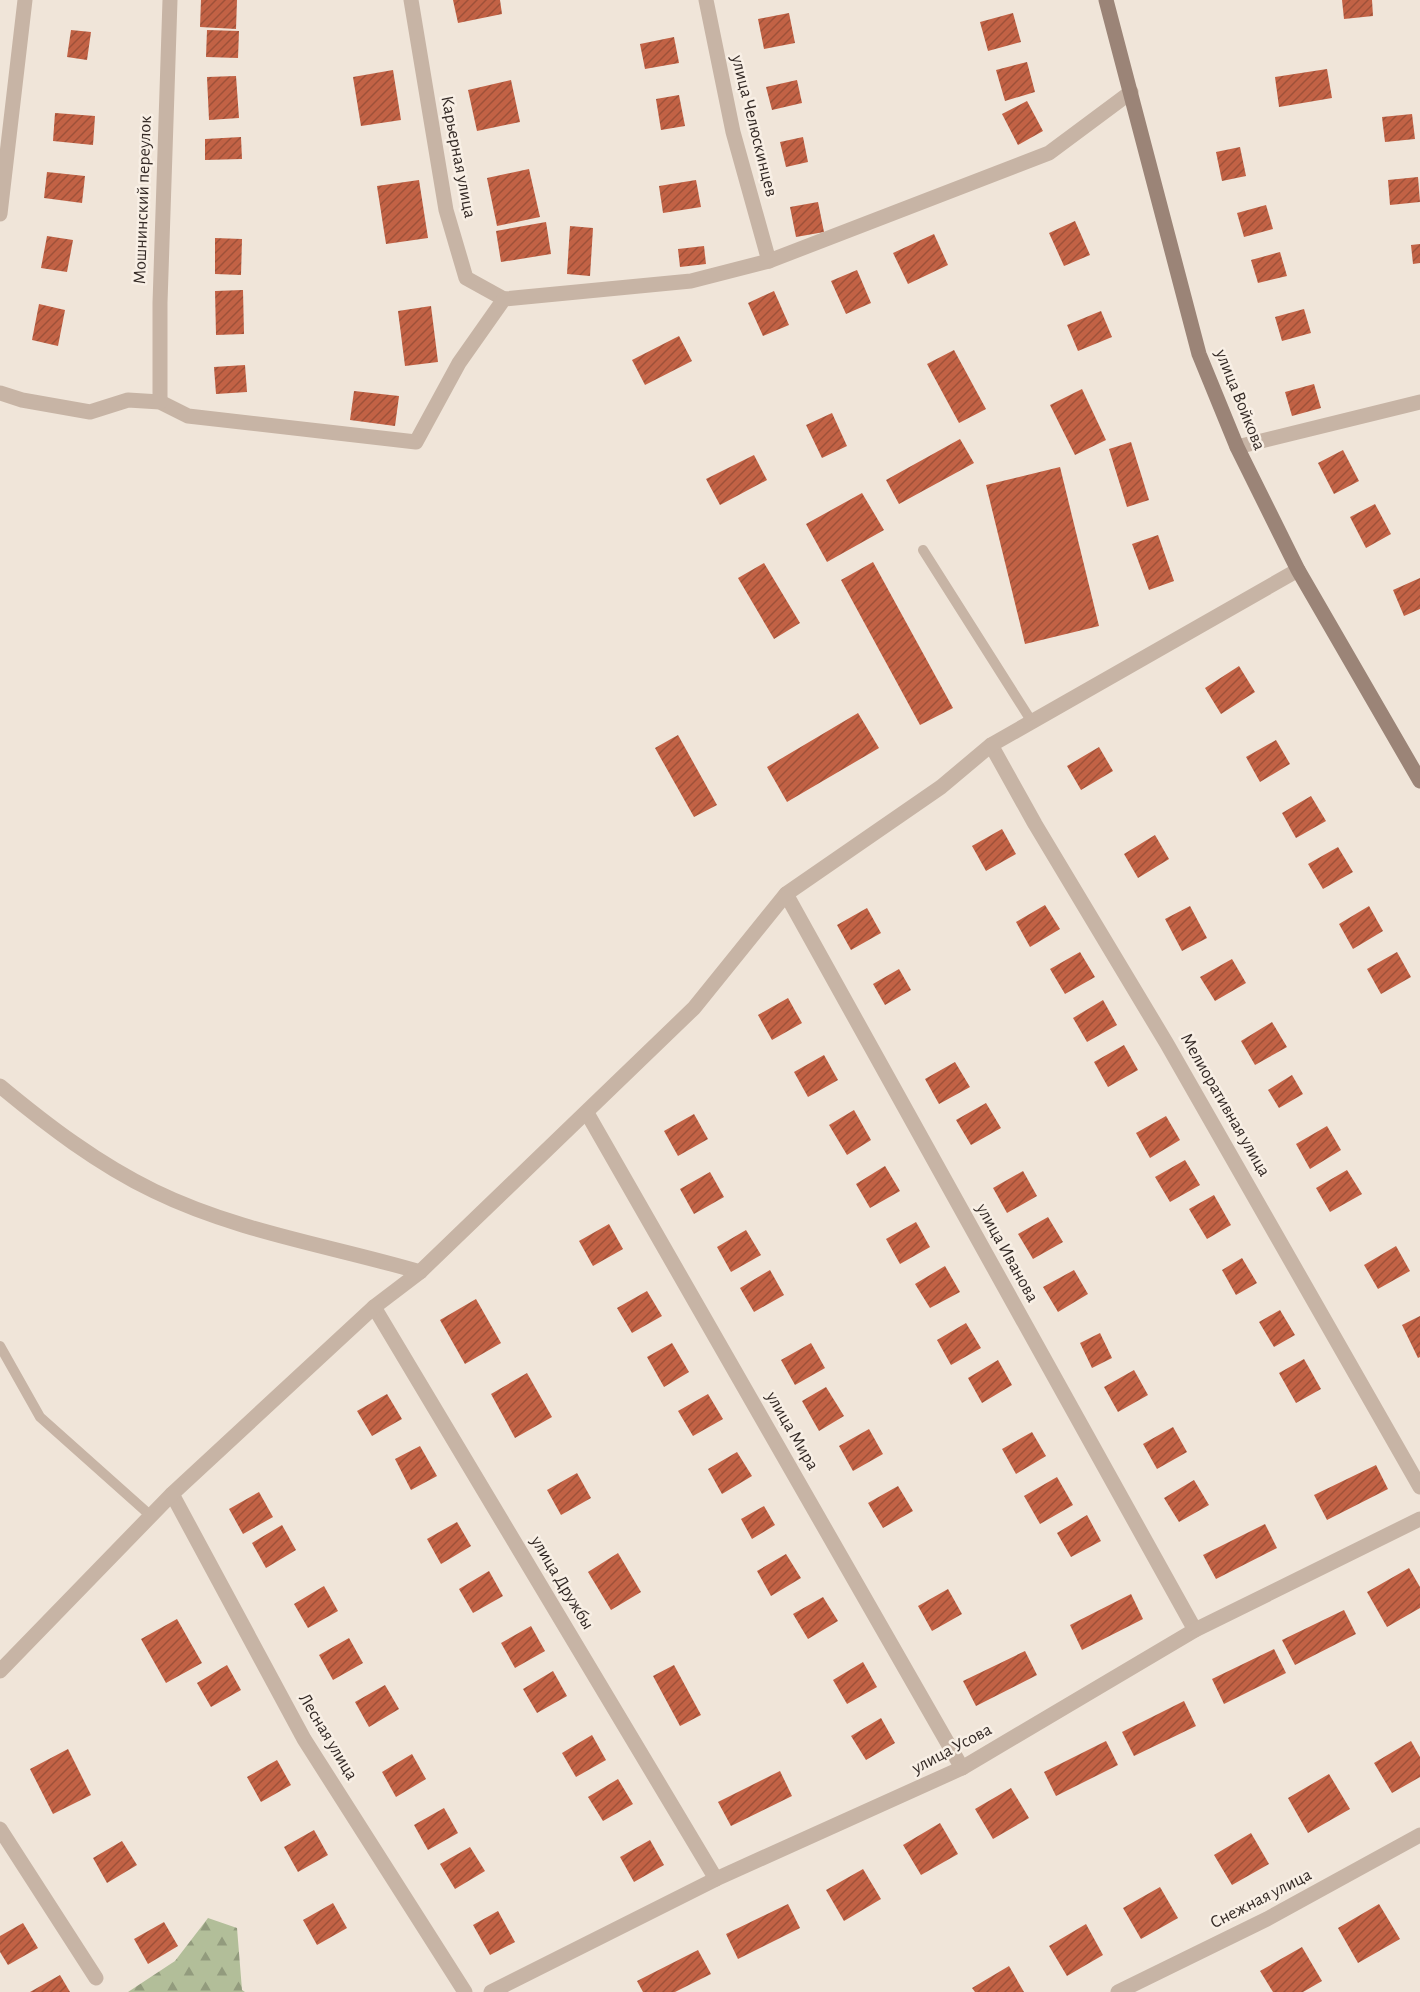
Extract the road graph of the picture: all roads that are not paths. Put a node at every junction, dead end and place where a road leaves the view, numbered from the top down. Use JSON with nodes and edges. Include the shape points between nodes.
{"nodes":[{"id":1,"x":26,"y":0,"type":"edge"},
{"id":2,"x":170,"y":0,"type":"edge"},
{"id":3,"x":411,"y":0,"type":"edge"},
{"id":4,"x":706,"y":0,"type":"edge"},
{"id":5,"x":1107,"y":0,"type":"edge"},
{"id":6,"x":1131,"y":92,"type":"junction"},
{"id":7,"x":0,"y":214,"type":"edge"},
{"id":8,"x":769,"y":261,"type":"junction"},
{"id":9,"x":504,"y":299,"type":"junction"},
{"id":10,"x":0,"y":393,"type":"edge"},
{"id":11,"x":160,"y":402,"type":"junction"},
{"id":12,"x":1420,"y":402,"type":"edge"},
{"id":13,"x":1237,"y":447,"type":"junction"},
{"id":14,"x":923,"y":549,"type":"dead end"},
{"id":15,"x":1298,"y":570,"type":"junction"},
{"id":16,"x":1032,"y":722,"type":"junction"},
{"id":17,"x":991,"y":745,"type":"junction"},
{"id":18,"x":1420,"y":780,"type":"edge"},
{"id":19,"x":786,"y":894,"type":"junction"},
{"id":20,"x":0,"y":1086,"type":"edge"},
{"id":21,"x":587,"y":1113,"type":"junction"},
{"id":22,"x":420,"y":1272,"type":"junction"},
{"id":23,"x":374,"y":1307,"type":"junction"},
{"id":24,"x":0,"y":1346,"type":"edge"},
{"id":25,"x":1420,"y":1487,"type":"edge"},
{"id":26,"x":172,"y":1494,"type":"junction"},
{"id":27,"x":151,"y":1516,"type":"junction"},
{"id":28,"x":1420,"y":1519,"type":"edge"},
{"id":29,"x":1195,"y":1630,"type":"junction"},
{"id":30,"x":0,"y":1671,"type":"edge"},
{"id":31,"x":962,"y":1768,"type":"junction"},
{"id":32,"x":0,"y":1829,"type":"edge"},
{"id":33,"x":1420,"y":1835,"type":"edge"},
{"id":34,"x":716,"y":1880,"type":"junction"},
{"id":35,"x":96,"y":1978,"type":"dead end"},
{"id":36,"x":465,"y":1992,"type":"edge"},
{"id":37,"x":491,"y":1992,"type":"edge"},
{"id":38,"x":1118,"y":1992,"type":"edge"}],
"edges":[{"from":1,"to":7,"type":"street"},
{"from":2,"to":11,"type":"street","name":"Мошнинский переулок"},
{"from":3,"to":9,"type":"street","name":"Карьерная улица","via":[[446,210],[466,278]]},
{"from":4,"to":8,"type":"street","name":"улица Челюскинцев","via":[[732,132]]},
{"from":5,"to":6,"type":"main road","name":"улица Войкова"},
{"from":6,"to":8,"type":"street","via":[[1049,153]]},
{"from":6,"to":13,"type":"main road","name":"улица Войкова","via":[[1199,354]]},
{"from":8,"to":9,"type":"street","via":[[692,281]]},
{"from":9,"to":11,"type":"street","via":[[459,363],[416,442],[188,416]]},
{"from":10,"to":11,"type":"street","via":[[90,412],[128,400]]},
{"from":12,"to":13,"type":"street"},
{"from":13,"to":15,"type":"main road","name":"улица Войкова"},
{"from":14,"to":16,"type":"lane"},
{"from":15,"to":16,"type":"street"},
{"from":15,"to":18,"type":"main road","name":"улица Войкова"},
{"from":16,"to":17,"type":"street"},
{"from":17,"to":19,"type":"street","via":[[941,787]]},
{"from":17,"to":25,"type":"street","name":"Мелиоративная улица"},
{"from":19,"to":21,"type":"street","via":[[694,1008]]},
{"from":19,"to":29,"type":"street","name":"улица Иванова"},
{"from":20,"to":22,"type":"street","via":[[34,1115],[154,1191],[247,1226]]},
{"from":21,"to":22,"type":"street"},
{"from":21,"to":31,"type":"street","name":"улица Мира"},
{"from":22,"to":23,"type":"street"},
{"from":23,"to":26,"type":"street"},
{"from":23,"to":34,"type":"street","name":"улица Дружбы"},
{"from":24,"to":27,"type":"lane","via":[[40,1417]]},
{"from":26,"to":27,"type":"street"},
{"from":26,"to":36,"type":"street","name":"Лесная улица","via":[[304,1739]]},
{"from":27,"to":30,"type":"street"},
{"from":28,"to":29,"type":"street","name":"улица Усова"},
{"from":29,"to":31,"type":"street","name":"улица Усова"},
{"from":31,"to":34,"type":"street","name":"улица Усова"},
{"from":32,"to":35,"type":"street"},
{"from":33,"to":38,"type":"street","name":"Снежная улица","via":[[1267,1919]]},
{"from":34,"to":37,"type":"street","name":"улица Усова"}]}
